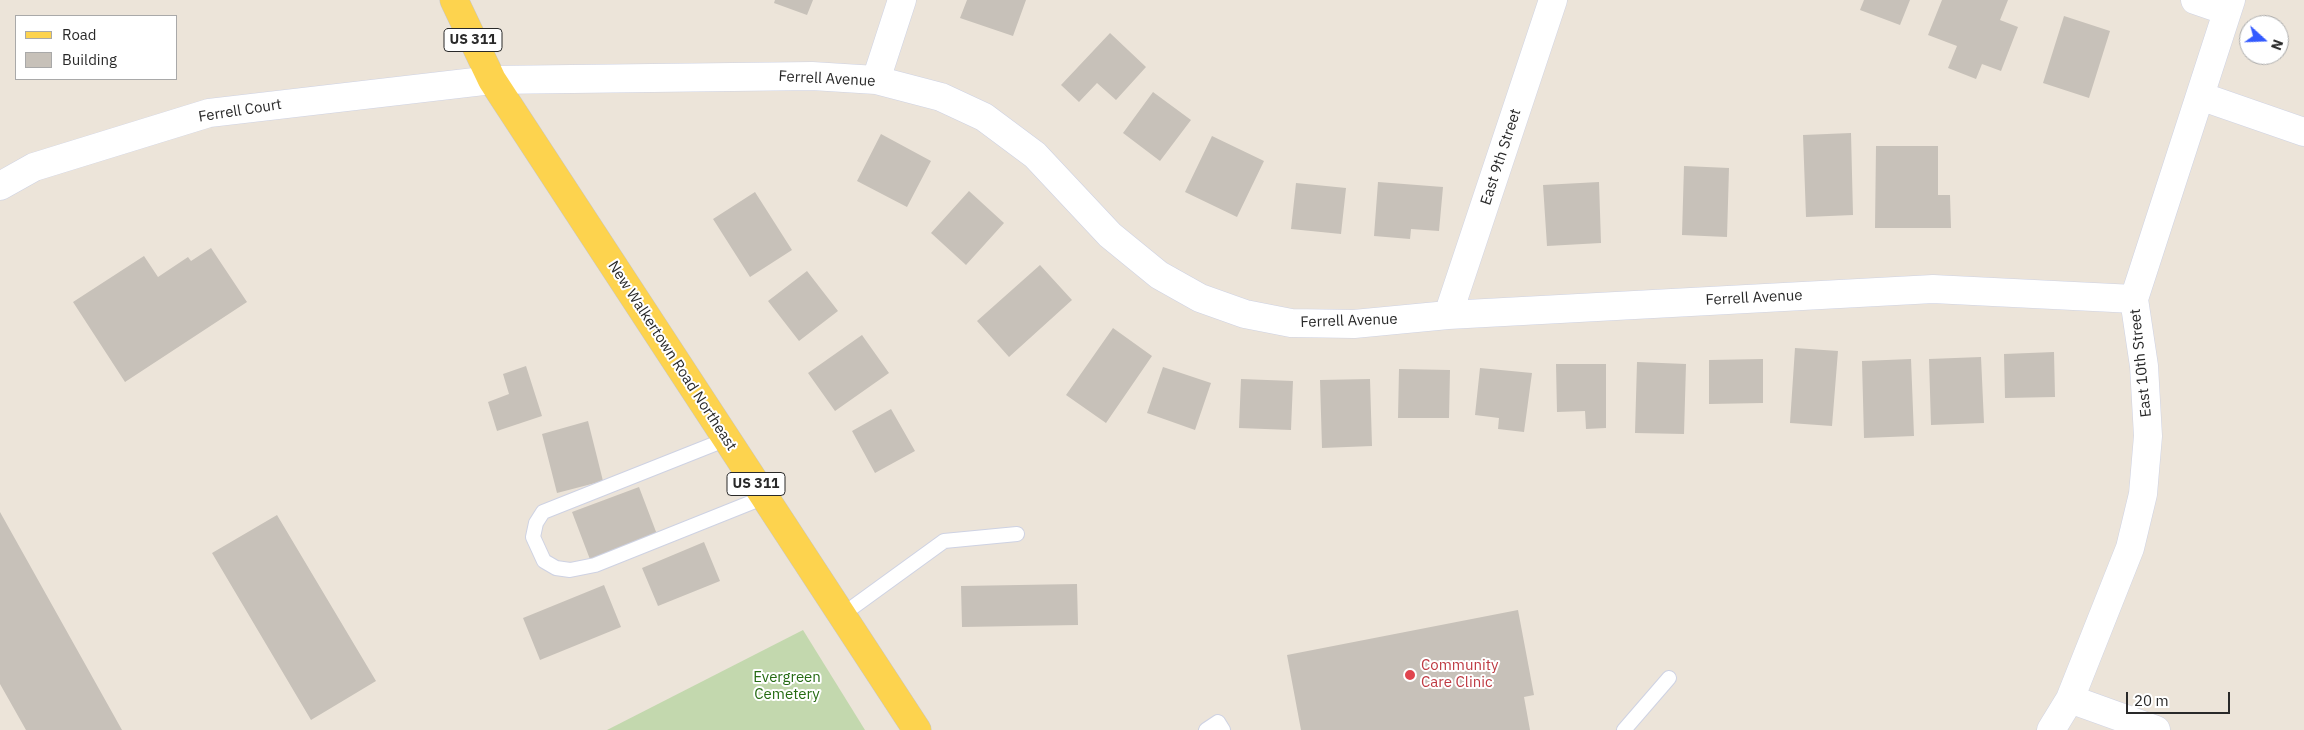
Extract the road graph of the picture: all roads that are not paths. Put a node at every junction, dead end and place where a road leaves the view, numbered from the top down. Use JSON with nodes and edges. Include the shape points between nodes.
{"nodes":[{"id":1,"x":454,"y":0,"type":"edge"},
{"id":2,"x":902,"y":0,"type":"edge"},
{"id":3,"x":1553,"y":0,"type":"edge"},
{"id":4,"x":2195,"y":0,"type":"edge"},
{"id":5,"x":2229,"y":6,"type":"edge"},
{"id":6,"x":492,"y":80,"type":"junction"},
{"id":7,"x":876,"y":80,"type":"junction"},
{"id":8,"x":2200,"y":96,"type":"junction"},
{"id":9,"x":2304,"y":132,"type":"edge"},
{"id":10,"x":0,"y":186,"type":"edge"},
{"id":11,"x":2134,"y":299,"type":"junction"},
{"id":12,"x":1448,"y":315,"type":"junction"},
{"id":13,"x":726,"y":440,"type":"junction"},
{"id":14,"x":765,"y":498,"type":"junction"},
{"id":15,"x":1017,"y":534,"type":"dead end"},
{"id":16,"x":842,"y":615,"type":"junction"},
{"id":17,"x":1669,"y":678,"type":"dead end"},
{"id":18,"x":2070,"y":699,"type":"junction"},
{"id":19,"x":917,"y":730,"type":"edge"},
{"id":20,"x":1206,"y":730,"type":"edge"},
{"id":21,"x":1223,"y":730,"type":"edge"},
{"id":22,"x":1624,"y":730,"type":"edge"},
{"id":23,"x":2051,"y":730,"type":"edge"},
{"id":24,"x":2156,"y":730,"type":"edge"}],
"edges":[{"from":1,"to":6,"type":"main road","name":"New Walkertown Road Northeast","number":"US 311"},
{"from":2,"to":7,"type":"street"},
{"from":3,"to":12,"type":"street","name":"East 9th Street"},
{"from":4,"to":5,"type":"street"},
{"from":5,"to":8,"type":"street","name":"East 10th Street"},
{"from":6,"to":7,"type":"street","name":"Ferrell Avenue","via":[[812,76]]},
{"from":6,"to":10,"type":"street","name":"Ferrell Court","via":[[209,113],[34,168]]},
{"from":6,"to":13,"type":"main road","name":"New Walkertown Road Northeast","number":"US 311"},
{"from":7,"to":12,"type":"street","name":"Ferrell Avenue","via":[[941,97],[984,117],[1035,155],[1110,235],[1159,275],[1200,298],[1245,314],[1291,324],[1354,324]]},
{"from":8,"to":9,"type":"street"},
{"from":8,"to":11,"type":"street","name":"East 10th Street"},
{"from":11,"to":12,"type":"street","name":"Ferrell Avenue","via":[[1933,289]]},
{"from":11,"to":18,"type":"street","name":"East 10th Street","via":[[2144,366],[2148,436],[2143,494],[2130,548]]},
{"from":13,"to":14,"type":"main road","name":"New Walkertown Road Northeast","number":"US 311"},
{"from":13,"to":14,"type":"lane","via":[[543,512],[536,523],[534,537],[544,561],[556,568],[570,570],[596,565]]},
{"from":14,"to":16,"type":"main road","name":"New Walkertown Road Northeast","number":"US 311"},
{"from":15,"to":16,"type":"lane","via":[[944,540]]},
{"from":16,"to":19,"type":"main road","name":"New Walkertown Road Northeast","number":"US 311"},
{"from":17,"to":22,"type":"lane"},
{"from":18,"to":23,"type":"street","name":"East 10th Street"},
{"from":18,"to":24,"type":"street"},
{"from":20,"to":21,"type":"lane","via":[[1218,722]]}]}
